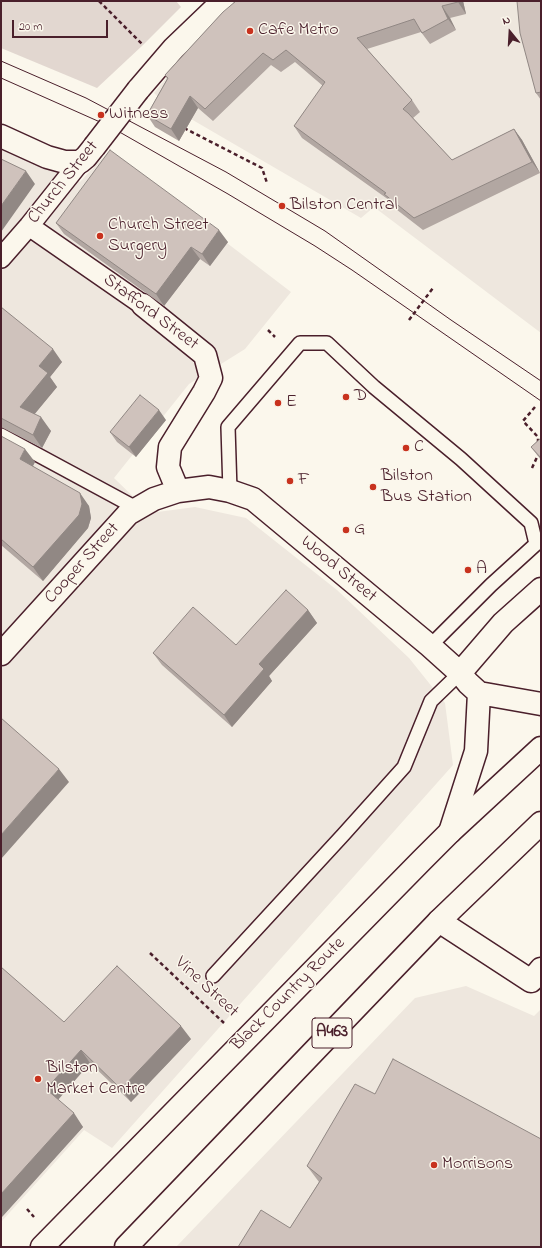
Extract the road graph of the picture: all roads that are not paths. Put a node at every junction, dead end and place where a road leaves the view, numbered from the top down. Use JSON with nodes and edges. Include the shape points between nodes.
{"nodes":[{"id":1,"x":223,"y":1,"type":"edge"},
{"id":2,"x":1,"y":136,"type":"edge"},
{"id":3,"x":87,"y":154,"type":"junction"},
{"id":4,"x":29,"y":226,"type":"junction"},
{"id":5,"x":1,"y":258,"type":"edge"},
{"id":6,"x":143,"y":305,"type":"joint"},
{"id":7,"x":1,"y":435,"type":"edge"},
{"id":8,"x":178,"y":491,"type":"junction"},
{"id":9,"x":230,"y":491,"type":"junction"},
{"id":10,"x":138,"y":509,"type":"junction"},
{"id":11,"x":538,"y":543,"type":"edge"},
{"id":12,"x":541,"y":589,"type":"edge"},
{"id":13,"x":430,"y":646,"type":"junction"},
{"id":14,"x":1,"y":654,"type":"edge"},
{"id":15,"x":460,"y":673,"type":"junction"},
{"id":16,"x":479,"y":694,"type":"junction"},
{"id":17,"x":541,"y":704,"type":"edge"},
{"id":18,"x":541,"y":748,"type":"edge"},
{"id":19,"x":541,"y":823,"type":"edge"},
{"id":20,"x":450,"y":832,"type":"junction"},
{"id":21,"x":439,"y":922,"type":"junction"},
{"id":22,"x":541,"y":969,"type":"edge"},
{"id":23,"x":212,"y":976,"type":"dead end"},
{"id":24,"x":42,"y":1247,"type":"edge"},
{"id":25,"x":126,"y":1247,"type":"edge"}],
"edges":[{"from":1,"to":3,"type":"main road","name":"Church Street","bridge":true,"via":[[161,63]]},
{"from":2,"to":3,"type":"main road","via":[[47,157],[65,162]]},
{"from":3,"to":4,"type":"street","name":"Church Street"},
{"from":4,"to":5,"type":"street","name":"Church Street"},
{"from":4,"to":6,"type":"street","name":"Stafford Street"},
{"from":6,"to":8,"type":"main road","name":"Stafford Street","via":[[205,355],[211,378],[170,447],[168,467]]},
{"from":7,"to":10,"type":"lane"},
{"from":8,"to":9,"type":"main road","name":"Wood Street","via":[[209,487]]},
{"from":8,"to":10,"type":"main road","name":"Cooper Street","via":[[154,499]]},
{"from":9,"to":11,"type":"lane","via":[[228,427],[300,343],[327,343],[531,523]]},
{"from":9,"to":13,"type":"main road","name":"Wood Street","via":[[253,500]]},
{"from":10,"to":14,"type":"main road","name":"Cooper Street","via":[[128,514]]},
{"from":11,"to":13,"type":"lane"},
{"from":12,"to":15,"type":"main road","via":[[503,623]]},
{"from":13,"to":15,"type":"main road","name":"Wood Street"},
{"from":15,"to":16,"type":"main road","name":"Wood Street"},
{"from":15,"to":23,"type":"lane","via":[[431,701],[404,767]]},
{"from":16,"to":17,"type":"main road"},
{"from":16,"to":20,"type":"main road","via":[[476,751]]},
{"from":18,"to":20,"type":"main road","name":"Black Country Route"},
{"from":19,"to":21,"type":"main road","number":"A463"},
{"from":20,"to":24,"type":"main road","name":"Black Country Route"},
{"from":21,"to":22,"type":"main road","via":[[531,981]]},
{"from":21,"to":25,"type":"main road","number":"A463"}]}
